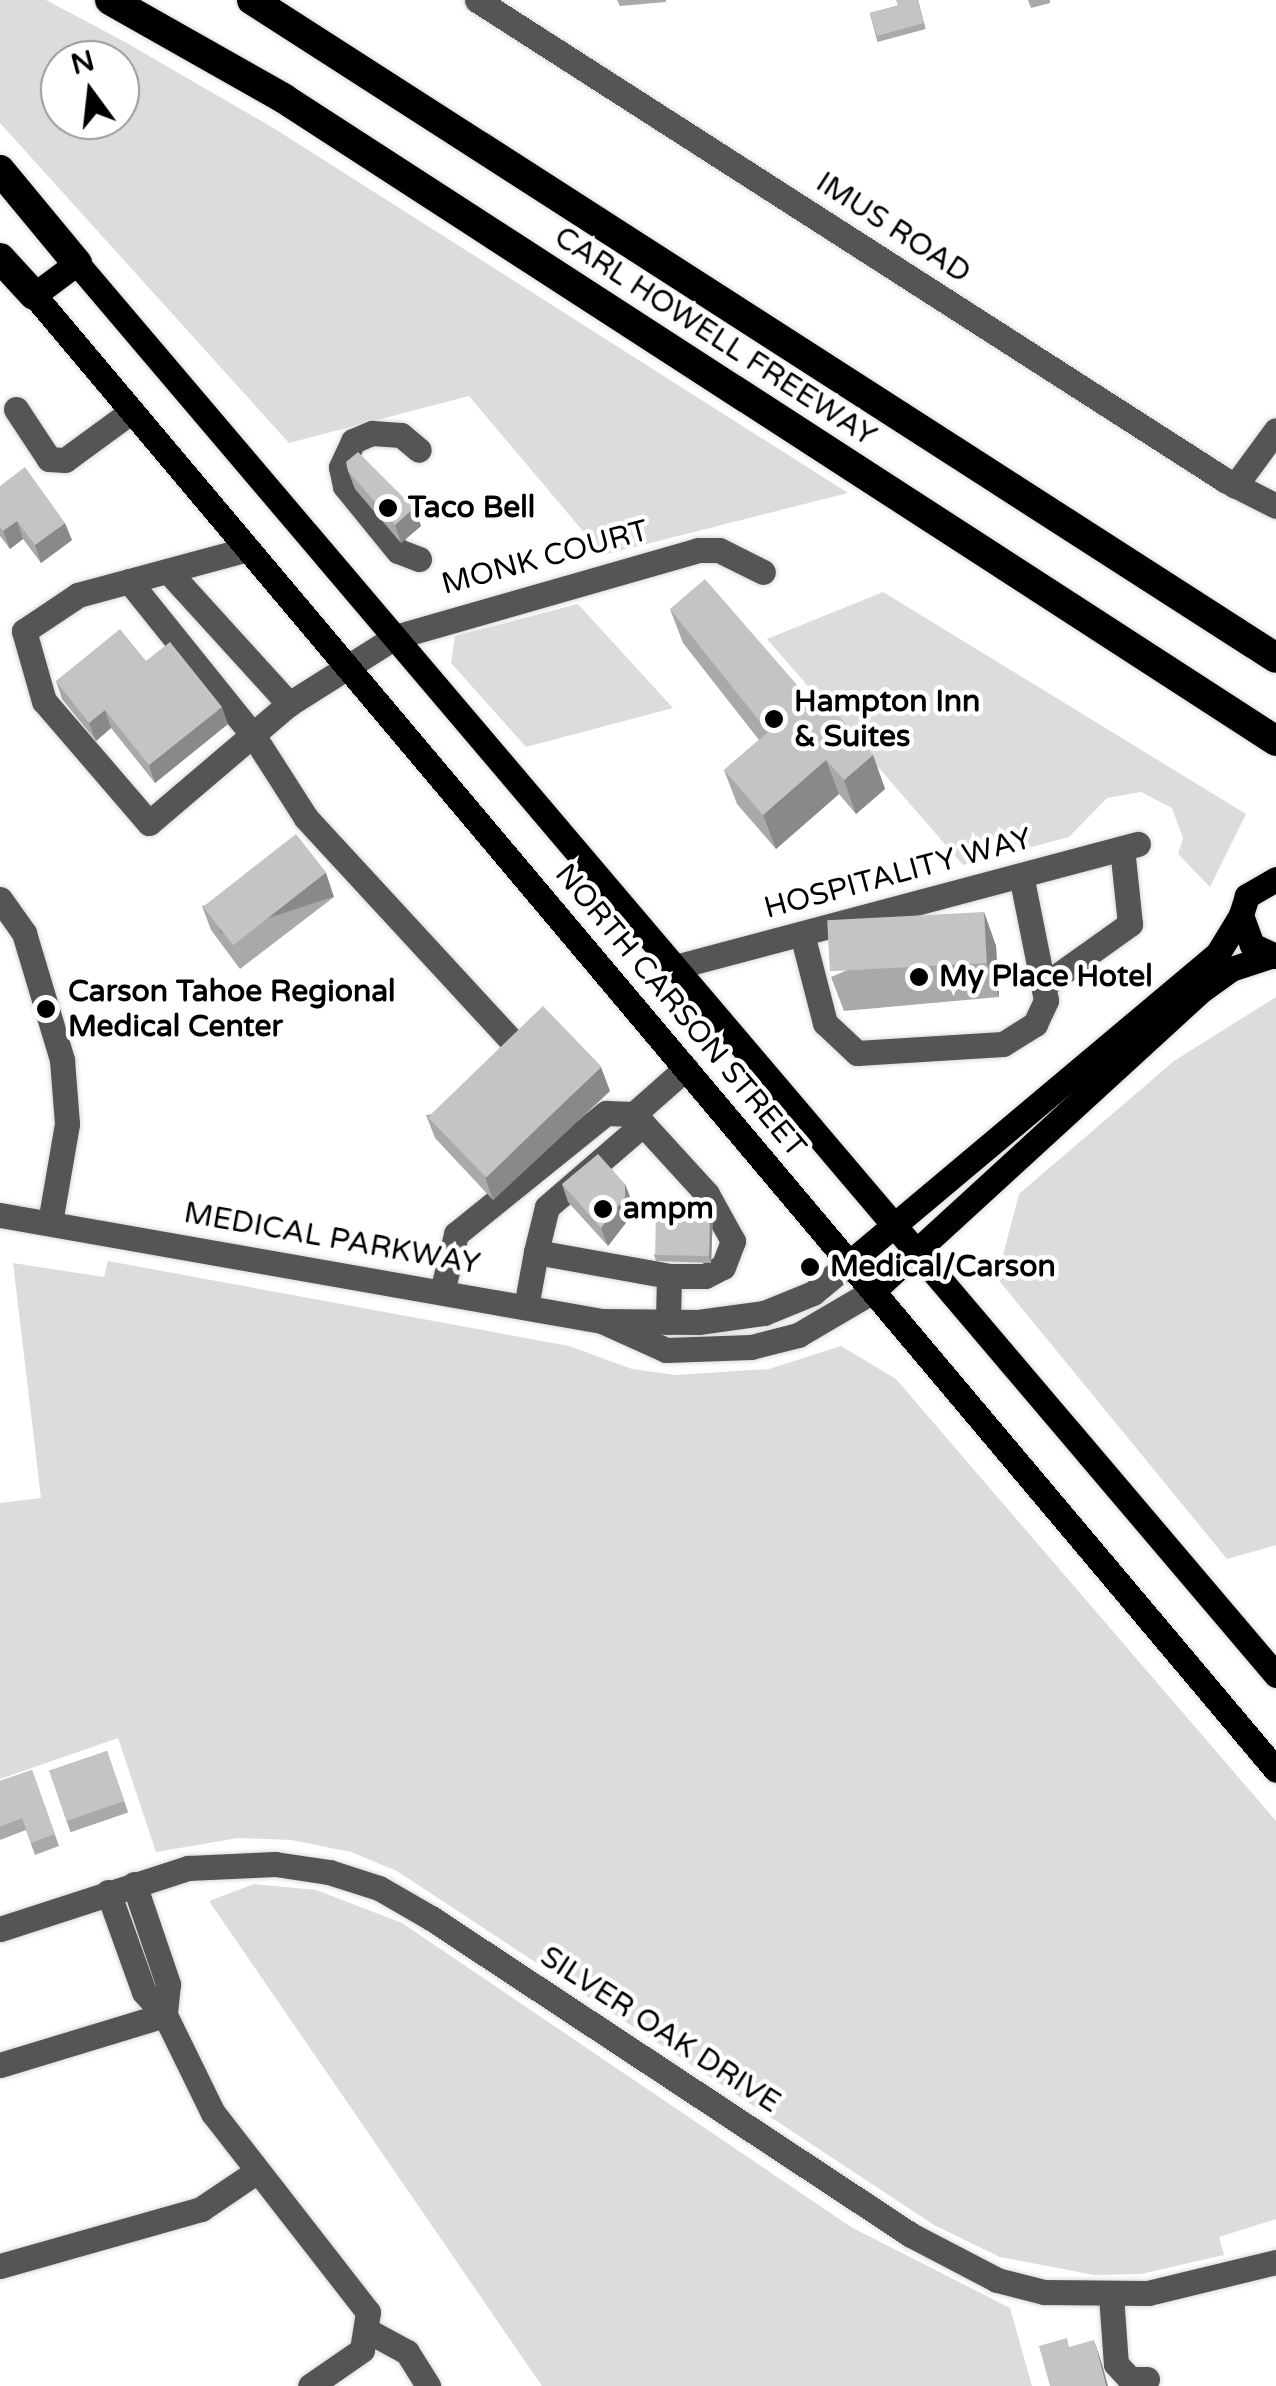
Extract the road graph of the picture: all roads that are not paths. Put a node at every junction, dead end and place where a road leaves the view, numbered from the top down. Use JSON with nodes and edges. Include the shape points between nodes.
{"nodes":[{"id":1,"x":110,"y":0,"type":"edge"},
{"id":2,"x":252,"y":0,"type":"edge"},
{"id":3,"x":477,"y":0,"type":"edge"},
{"id":4,"x":0,"y":170,"type":"edge"},
{"id":5,"x":0,"y":258,"type":"edge"},
{"id":6,"x":76,"y":263,"type":"junction"},
{"id":7,"x":34,"y":295,"type":"junction"},
{"id":8,"x":16,"y":408,"type":"dead end"},
{"id":9,"x":132,"y":411,"type":"junction"},
{"id":10,"x":1276,"y":430,"type":"edge"},
{"id":11,"x":419,"y":450,"type":"dead end"},
{"id":12,"x":1236,"y":486,"type":"junction"},
{"id":13,"x":1276,"y":506,"type":"edge"},
{"id":14,"x":248,"y":549,"type":"junction"},
{"id":15,"x":419,"y":559,"type":"dead end"},
{"id":16,"x":168,"y":570,"type":"junction"},
{"id":17,"x":764,"y":572,"type":"dead end"},
{"id":18,"x":129,"y":581,"type":"junction"},
{"id":19,"x":200,"y":606,"type":"junction"},
{"id":20,"x":168,"y":630,"type":"junction"},
{"id":21,"x":395,"y":638,"type":"junction"},
{"id":22,"x":1276,"y":658,"type":"edge"},
{"id":23,"x":348,"y":667,"type":"junction"},
{"id":24,"x":289,"y":704,"type":"junction"},
{"id":25,"x":253,"y":734,"type":"junction"},
{"id":26,"x":1276,"y":741,"type":"edge"},
{"id":27,"x":1021,"y":875,"type":"junction"},
{"id":28,"x":1276,"y":878,"type":"edge"},
{"id":29,"x":0,"y":899,"type":"edge"},
{"id":30,"x":1241,"y":915,"type":"junction"},
{"id":31,"x":802,"y":934,"type":"junction"},
{"id":32,"x":1273,"y":956,"type":"edge"},
{"id":33,"x":675,"y":968,"type":"junction"},
{"id":34,"x":1043,"y":986,"type":"junction"},
{"id":35,"x":510,"y":1040,"type":"edge"},
{"id":36,"x":686,"y":1068,"type":"junction"},
{"id":37,"x":638,"y":1119,"type":"junction"},
{"id":38,"x":0,"y":1215,"type":"edge"},
{"id":39,"x":50,"y":1222,"type":"junction"},
{"id":40,"x":892,"y":1225,"type":"junction"},
{"id":41,"x":915,"y":1251,"type":"junction"},
{"id":42,"x":536,"y":1252,"type":"junction"},
{"id":43,"x":849,"y":1263,"type":"junction"},
{"id":44,"x":668,"y":1276,"type":"junction"},
{"id":45,"x":442,"y":1292,"type":"junction"},
{"id":46,"x":873,"y":1292,"type":"junction"},
{"id":47,"x":526,"y":1307,"type":"junction"},
{"id":48,"x":602,"y":1320,"type":"junction"},
{"id":49,"x":668,"y":1322,"type":"junction"},
{"id":50,"x":1276,"y":1675,"type":"edge"},
{"id":51,"x":1276,"y":1770,"type":"edge"},
{"id":52,"x":134,"y":1884,"type":"junction"},
{"id":53,"x":108,"y":1892,"type":"junction"},
{"id":54,"x":0,"y":1929,"type":"edge"},
{"id":55,"x":165,"y":2015,"type":"junction"},
{"id":56,"x":0,"y":2065,"type":"edge"},
{"id":57,"x":256,"y":2172,"type":"junction"},
{"id":58,"x":1276,"y":2262,"type":"edge"},
{"id":59,"x":0,"y":2266,"type":"edge"},
{"id":60,"x":1110,"y":2295,"type":"junction"},
{"id":61,"x":370,"y":2332,"type":"junction"},
{"id":62,"x":1147,"y":2379,"type":"dead end"},
{"id":63,"x":310,"y":2386,"type":"edge"},
{"id":64,"x":428,"y":2386,"type":"edge"}],
"edges":[{"from":1,"to":26,"type":"highway","name":"CARL HOWELL FREEWAY","via":[[284,98]]},
{"from":2,"to":22,"type":"highway","name":"CARL HOWELL FREEWAY"},
{"from":3,"to":12,"type":"street","name":"IMUS ROAD"},
{"from":4,"to":6,"type":"highway"},
{"from":5,"to":7,"type":"highway"},
{"from":6,"to":7,"type":"main road"},
{"from":6,"to":21,"type":"main road","name":"NORTH CARSON STREET"},
{"from":7,"to":9,"type":"main road","name":"NORTH CARSON STREET"},
{"from":8,"to":9,"type":"street","via":[[50,458],[65,460]]},
{"from":9,"to":14,"type":"main road","name":"NORTH CARSON STREET"},
{"from":10,"to":12,"type":"street"},
{"from":11,"to":15,"type":"street","via":[[402,435],[372,432],[352,441],[341,467],[345,486],[398,551]]},
{"from":12,"to":13,"type":"street","name":"IMUS ROAD"},
{"from":14,"to":16,"type":"street"},
{"from":14,"to":23,"type":"main road","name":"NORTH CARSON STREET"},
{"from":16,"to":18,"type":"street"},
{"from":16,"to":19,"type":"street"},
{"from":17,"to":21,"type":"street","name":"MONK COURT","via":[[719,550],[698,550]]},
{"from":18,"to":20,"type":"street"},
{"from":18,"to":25,"type":"street","name":"MONK COURT","via":[[78,595],[24,631],[44,701],[149,823]]},
{"from":19,"to":20,"type":"street"},
{"from":19,"to":24,"type":"street"},
{"from":20,"to":25,"type":"street"},
{"from":21,"to":23,"type":"street","name":"MONK COURT"},
{"from":21,"to":33,"type":"main road","name":"NORTH CARSON STREET"},
{"from":23,"to":24,"type":"street","name":"MONK COURT"},
{"from":23,"to":36,"type":"main road","name":"NORTH CARSON STREET"},
{"from":24,"to":25,"type":"street","name":"MONK COURT"},
{"from":25,"to":35,"type":"street","via":[[306,818]]},
{"from":27,"to":31,"type":"street","name":"HOSPITALITY WAY"},
{"from":27,"to":34,"type":"street"},
{"from":27,"to":34,"type":"street","name":"HOSPITALITY WAY","via":[[1130,846],[1130,924]]},
{"from":28,"to":30,"type":"main road","via":[[1247,896]]},
{"from":29,"to":39,"type":"street","via":[[24,933],[62,1060],[67,1124]]},
{"from":30,"to":32,"type":"main road","via":[[1252,946]]},
{"from":30,"to":40,"type":"main road","via":[[1218,952]]},
{"from":31,"to":33,"type":"street","name":"HOSPITALITY WAY"},
{"from":31,"to":34,"type":"street","via":[[825,1023],[856,1054],[1003,1044],[1035,1024],[1046,1000]]},
{"from":32,"to":41,"type":"main road","via":[[1231,968],[1202,990]]},
{"from":33,"to":40,"type":"main road","name":"NORTH CARSON STREET"},
{"from":36,"to":37,"type":"street"},
{"from":36,"to":43,"type":"main road","name":"NORTH CARSON STREET"},
{"from":37,"to":42,"type":"street","via":[[547,1207]]},
{"from":37,"to":44,"type":"street","via":[[706,1194],[733,1240],[723,1267],[706,1276]]},
{"from":37,"to":45,"type":"street","via":[[606,1113],[456,1234]]},
{"from":38,"to":39,"type":"street","name":"MEDICAL PARKWAY"},
{"from":39,"to":45,"type":"street","name":"MEDICAL PARKWAY"},
{"from":40,"to":41,"type":"main road","name":"NORTH CARSON STREET"},
{"from":40,"to":43,"type":"main road"},
{"from":41,"to":46,"type":"main road"},
{"from":41,"to":50,"type":"main road","name":"NORTH CARSON STREET"},
{"from":42,"to":44,"type":"street"},
{"from":42,"to":47,"type":"street"},
{"from":43,"to":46,"type":"main road","name":"NORTH CARSON STREET"},
{"from":43,"to":49,"type":"street","name":"MEDICAL PARKWAY","via":[[790,1304],[734,1318]]},
{"from":44,"to":49,"type":"street"},
{"from":45,"to":47,"type":"street","name":"MEDICAL PARKWAY"},
{"from":46,"to":48,"type":"street","name":"MEDICAL PARKWAY","via":[[798,1334],[751,1347],[666,1350]]},
{"from":46,"to":51,"type":"main road","name":"NORTH CARSON STREET"},
{"from":47,"to":48,"type":"street","name":"MEDICAL PARKWAY"},
{"from":48,"to":49,"type":"street","name":"MEDICAL PARKWAY"},
{"from":52,"to":53,"type":"street","name":"SILVER OAK DRIVE"},
{"from":52,"to":55,"type":"street","via":[[168,1984]]},
{"from":52,"to":60,"type":"street","name":"SILVER OAK DRIVE","via":[[188,1868],[275,1864],[379,1888],[958,2264],[1044,2292]]},
{"from":53,"to":54,"type":"street","name":"SILVER OAK DRIVE"},
{"from":53,"to":55,"type":"street","via":[[144,1992]]},
{"from":55,"to":56,"type":"street"},
{"from":55,"to":57,"type":"street","via":[[199,2090]]},
{"from":57,"to":59,"type":"street","via":[[201,2209]]},
{"from":57,"to":61,"type":"street","via":[[364,2304]]},
{"from":58,"to":60,"type":"street","name":"SILVER OAK DRIVE","via":[[1194,2285]]},
{"from":60,"to":62,"type":"street","via":[[1116,2364],[1130,2378]]},
{"from":61,"to":63,"type":"street","via":[[355,2358]]},
{"from":61,"to":64,"type":"street","via":[[408,2352]]}]}
